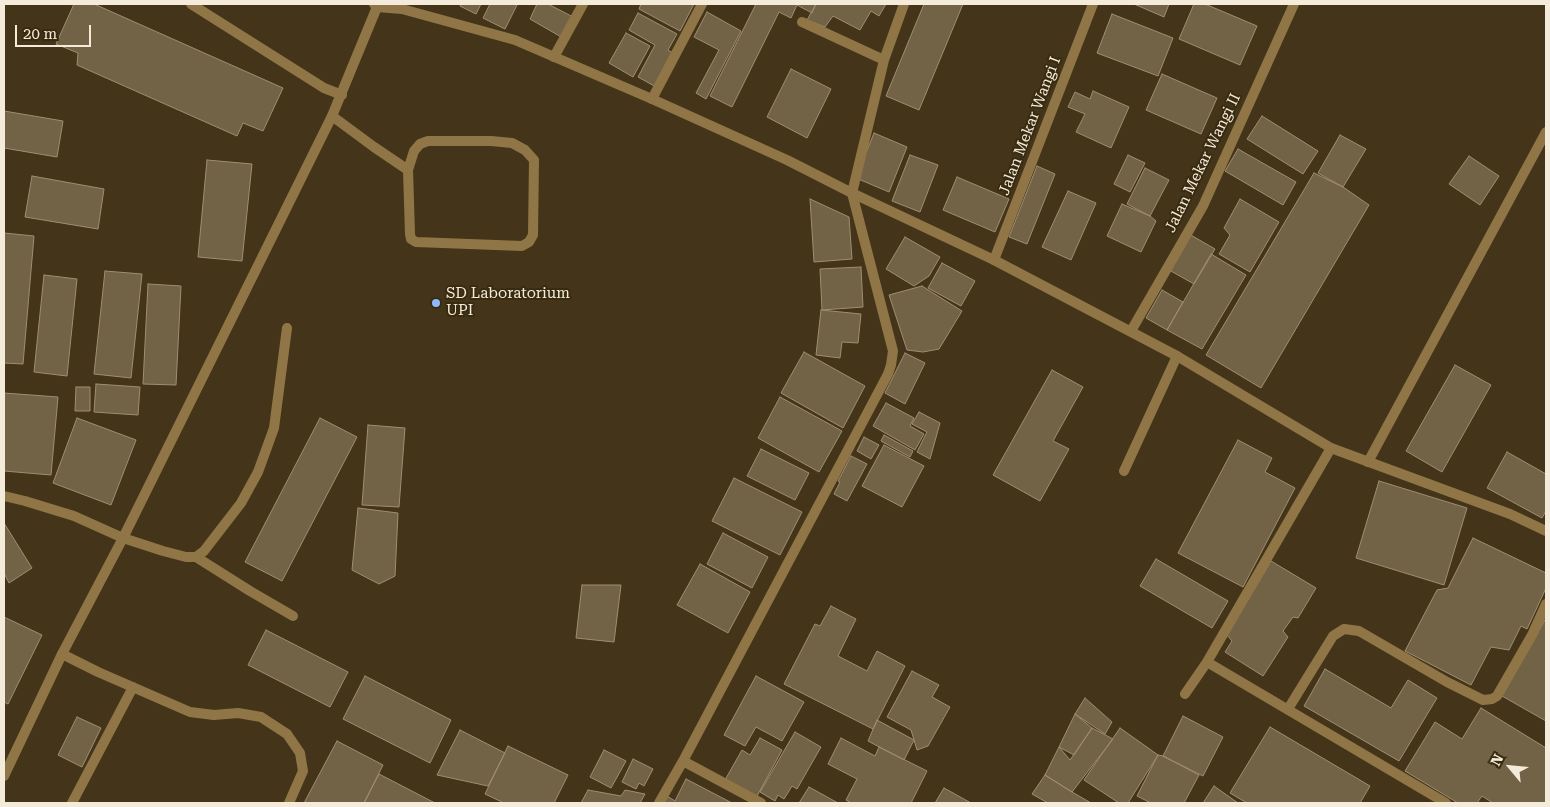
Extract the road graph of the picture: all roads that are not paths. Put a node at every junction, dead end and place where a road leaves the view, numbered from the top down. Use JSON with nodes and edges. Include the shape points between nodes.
{"nodes":[{"id":1,"x":191,"y":4,"type":"edge"},
{"id":2,"x":583,"y":4,"type":"edge"},
{"id":3,"x":702,"y":4,"type":"edge"},
{"id":4,"x":904,"y":4,"type":"edge"},
{"id":5,"x":1093,"y":4,"type":"edge"},
{"id":6,"x":1294,"y":4,"type":"edge"},
{"id":7,"x":376,"y":6,"type":"edge"},
{"id":8,"x":802,"y":22,"type":"dead end"},
{"id":9,"x":554,"y":57,"type":"junction"},
{"id":10,"x":884,"y":60,"type":"junction"},
{"id":11,"x":342,"y":95,"type":"junction"},
{"id":12,"x":652,"y":99,"type":"junction"},
{"id":13,"x":332,"y":116,"type":"junction"},
{"id":14,"x":1546,"y":132,"type":"edge"},
{"id":15,"x":408,"y":170,"type":"junction"},
{"id":16,"x":852,"y":192,"type":"junction"},
{"id":17,"x":994,"y":260,"type":"junction"},
{"id":18,"x":288,"y":328,"type":"dead end"},
{"id":19,"x":1132,"y":331,"type":"junction"},
{"id":20,"x":1177,"y":356,"type":"junction"},
{"id":21,"x":1332,"y":448,"type":"junction"},
{"id":22,"x":1368,"y":462,"type":"junction"},
{"id":23,"x":1124,"y":471,"type":"dead end"},
{"id":24,"x":4,"y":496,"type":"edge"},
{"id":25,"x":1546,"y":531,"type":"edge"},
{"id":26,"x":123,"y":538,"type":"junction"},
{"id":27,"x":196,"y":557,"type":"junction"},
{"id":28,"x":1546,"y":604,"type":"edge"},
{"id":29,"x":293,"y":616,"type":"dead end"},
{"id":30,"x":62,"y":654,"type":"junction"},
{"id":31,"x":1207,"y":662,"type":"junction"},
{"id":32,"x":133,"y":687,"type":"junction"},
{"id":33,"x":1185,"y":694,"type":"dead end"},
{"id":34,"x":1288,"y":709,"type":"junction"},
{"id":35,"x":683,"y":761,"type":"junction"},
{"id":36,"x":4,"y":776,"type":"edge"},
{"id":37,"x":72,"y":803,"type":"edge"},
{"id":38,"x":289,"y":803,"type":"edge"},
{"id":39,"x":659,"y":803,"type":"edge"},
{"id":40,"x":761,"y":803,"type":"edge"},
{"id":41,"x":1446,"y":803,"type":"edge"}],
"edges":[{"from":1,"to":11,"type":"street","via":[[324,88]]},
{"from":2,"to":9,"type":"street"},
{"from":3,"to":12,"type":"street"},
{"from":4,"to":10,"type":"street"},
{"from":5,"to":17,"type":"street","name":"Jalan Mekar Wangi I"},
{"from":6,"to":19,"type":"street","name":"Jalan Mekar Wangi II","via":[[1203,206]]},
{"from":7,"to":9,"type":"street","via":[[402,9],[515,40]]},
{"from":7,"to":11,"type":"street"},
{"from":8,"to":10,"type":"street"},
{"from":9,"to":12,"type":"street"},
{"from":10,"to":16,"type":"street"},
{"from":11,"to":13,"type":"street"},
{"from":12,"to":16,"type":"street"},
{"from":13,"to":15,"type":"street"},
{"from":13,"to":26,"type":"street"},
{"from":14,"to":22,"type":"street"},
{"from":15,"to":15,"type":"street","via":[[410,234],[416,242],[522,246],[530,242],[533,235],[534,160],[525,150],[491,141],[428,141],[414,151]]},
{"from":16,"to":17,"type":"street"},
{"from":16,"to":35,"type":"street","via":[[893,352],[891,365]]},
{"from":17,"to":19,"type":"street"},
{"from":18,"to":27,"type":"street","via":[[274,428],[258,472],[241,503]]},
{"from":19,"to":20,"type":"street"},
{"from":20,"to":21,"type":"street"},
{"from":20,"to":23,"type":"street"},
{"from":21,"to":22,"type":"street"},
{"from":21,"to":31,"type":"street"},
{"from":22,"to":25,"type":"street","via":[[1510,514]]},
{"from":24,"to":26,"type":"street","via":[[74,516]]},
{"from":26,"to":27,"type":"street","via":[[186,557]]},
{"from":26,"to":30,"type":"street"},
{"from":27,"to":29,"type":"street"},
{"from":28,"to":34,"type":"street","via":[[1532,635],[1492,700],[1483,700],[1359,631],[1344,628],[1333,636]]},
{"from":30,"to":32,"type":"street"},
{"from":30,"to":36,"type":"street"},
{"from":31,"to":33,"type":"street"},
{"from":31,"to":34,"type":"street"},
{"from":32,"to":37,"type":"street"},
{"from":32,"to":38,"type":"street","via":[[190,712],[261,716],[287,734],[300,753],[303,771]]},
{"from":34,"to":41,"type":"street"},
{"from":35,"to":39,"type":"street"},
{"from":35,"to":40,"type":"street"}]}
